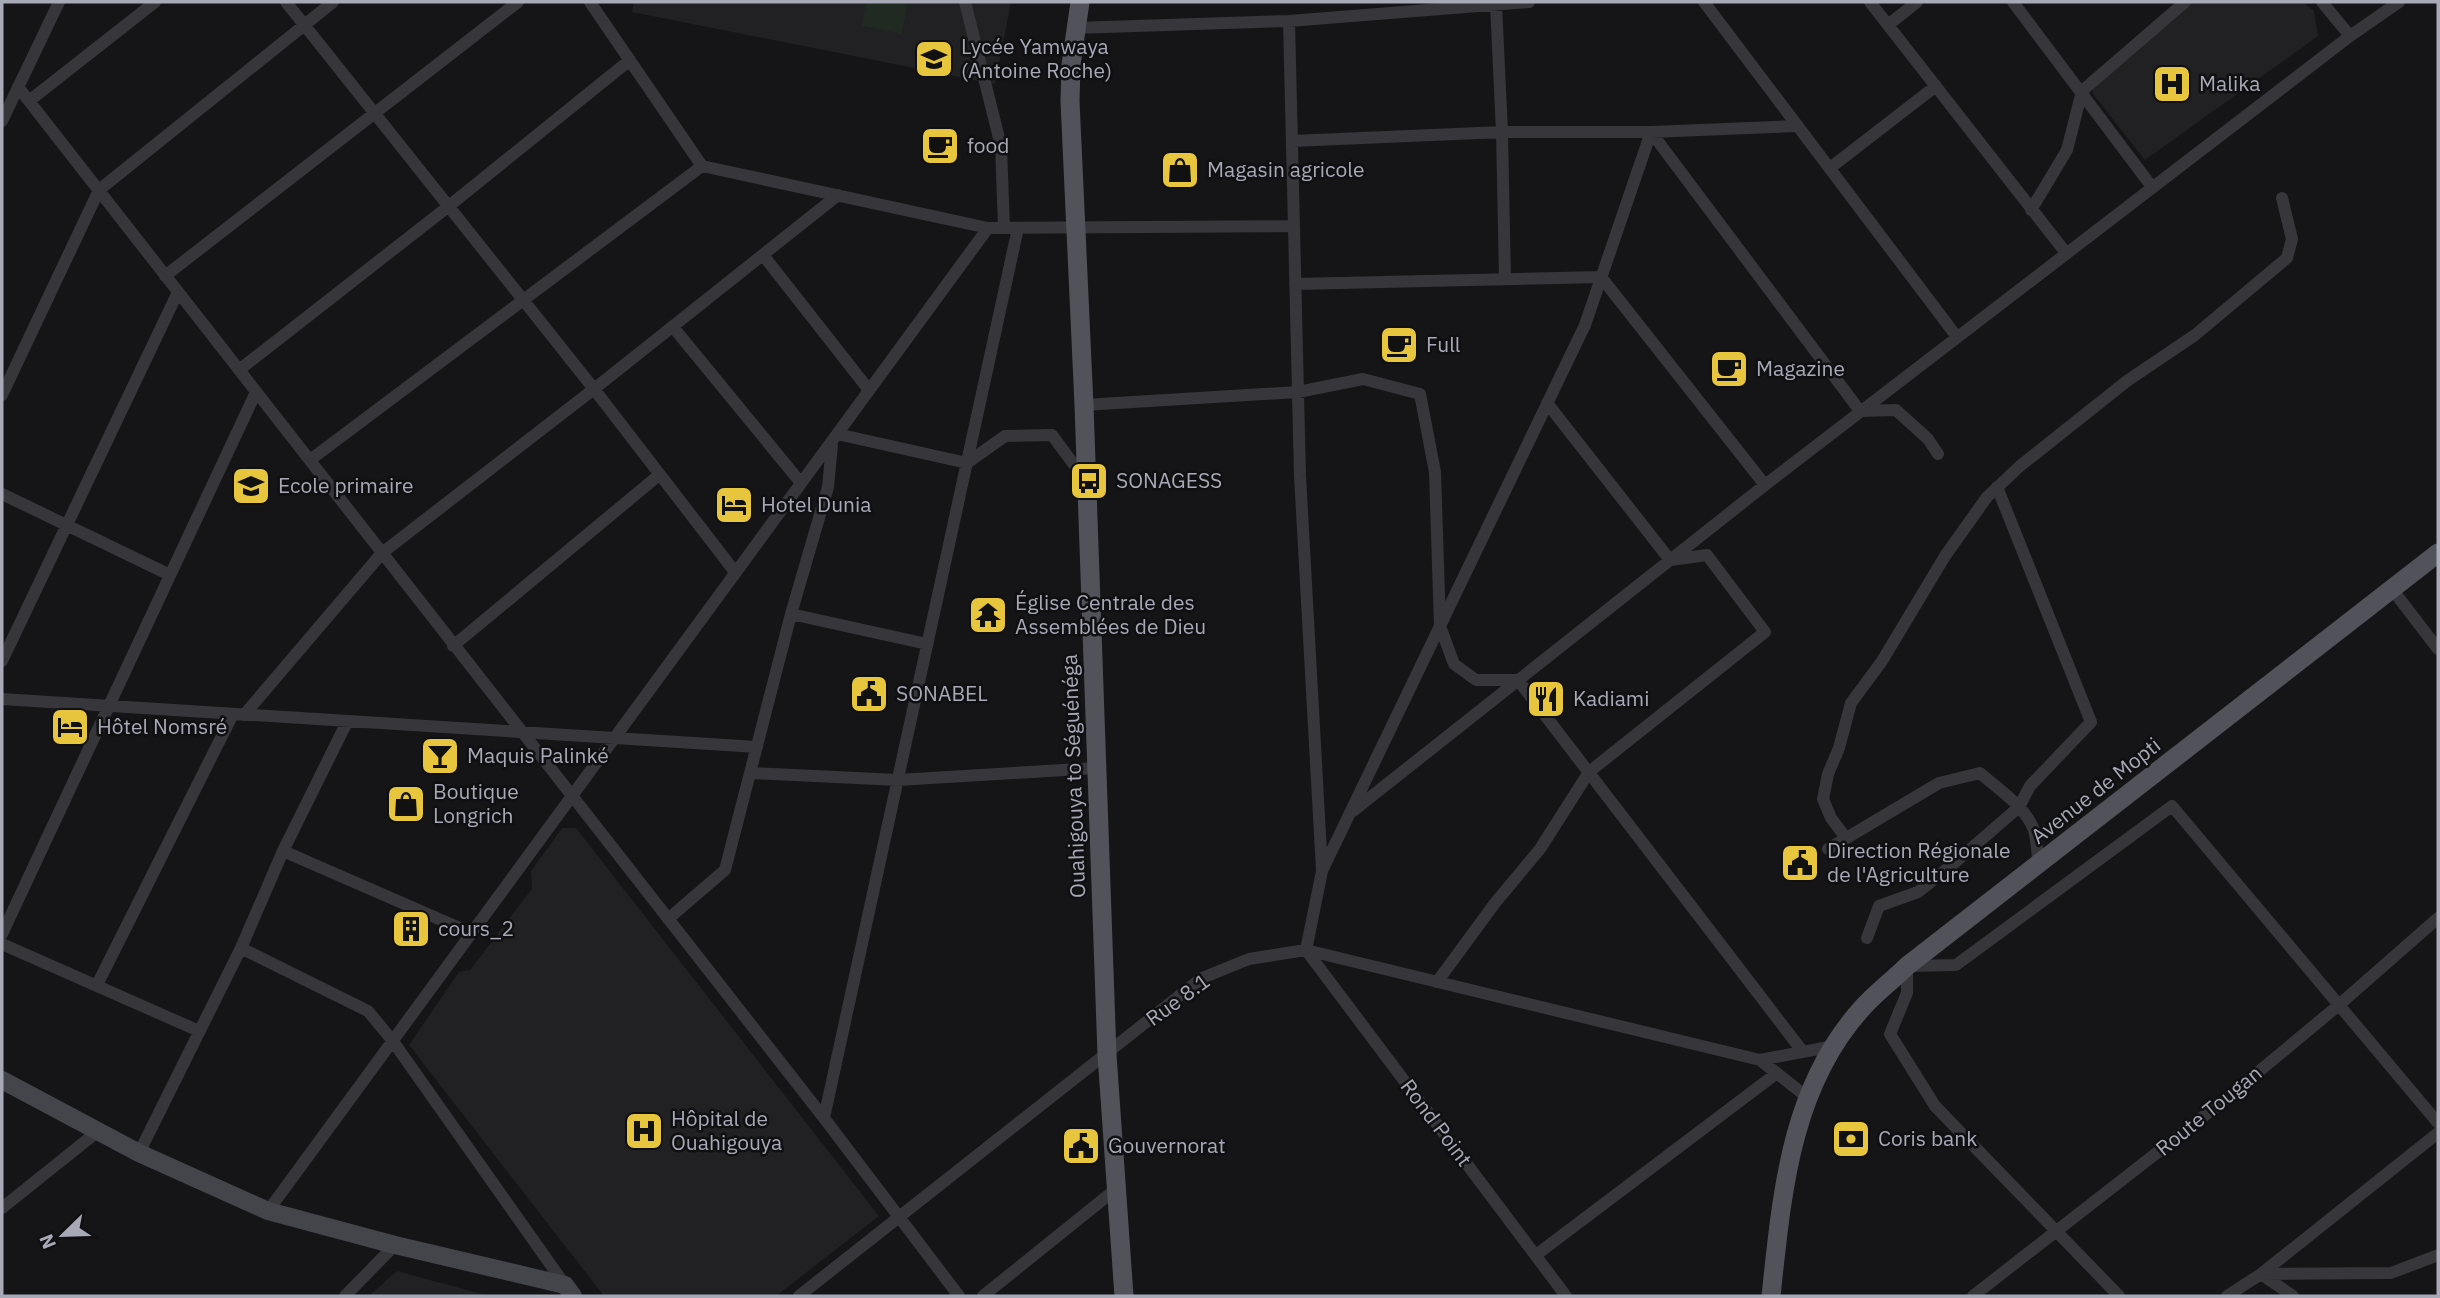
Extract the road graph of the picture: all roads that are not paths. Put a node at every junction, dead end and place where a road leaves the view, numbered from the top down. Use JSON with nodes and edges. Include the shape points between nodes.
{"nodes":[{"id":1,"x":59,"y":2,"type":"edge"},
{"id":2,"x":155,"y":2,"type":"edge"},
{"id":3,"x":286,"y":2,"type":"edge"},
{"id":4,"x":333,"y":2,"type":"edge"},
{"id":5,"x":518,"y":2,"type":"edge"},
{"id":6,"x":590,"y":2,"type":"edge"},
{"id":7,"x":965,"y":2,"type":"edge"},
{"id":8,"x":1080,"y":2,"type":"edge"},
{"id":9,"x":1529,"y":2,"type":"edge"},
{"id":10,"x":1704,"y":2,"type":"edge"},
{"id":11,"x":1870,"y":2,"type":"edge"},
{"id":12,"x":1917,"y":2,"type":"edge"},
{"id":13,"x":2013,"y":2,"type":"edge"},
{"id":14,"x":2160,"y":2,"type":"edge"},
{"id":15,"x":2185,"y":2,"type":"edge"},
{"id":16,"x":2322,"y":2,"type":"edge"},
{"id":17,"x":2399,"y":2,"type":"edge"},
{"id":18,"x":1496,"y":4,"type":"junction"},
{"id":19,"x":1375,"y":8,"type":"edge"},
{"id":20,"x":2169,"y":14,"type":"junction"},
{"id":21,"x":1289,"y":21,"type":"junction"},
{"id":22,"x":304,"y":24,"type":"junction"},
{"id":23,"x":1888,"y":24,"type":"junction"},
{"id":24,"x":1075,"y":28,"type":"junction"},
{"id":25,"x":2350,"y":36,"type":"junction"},
{"id":26,"x":630,"y":60,"type":"junction"},
{"id":27,"x":1936,"y":86,"type":"junction"},
{"id":28,"x":18,"y":88,"type":"junction"},
{"id":29,"x":2082,"y":91,"type":"junction"},
{"id":30,"x":29,"y":102,"type":"junction"},
{"id":31,"x":375,"y":113,"type":"junction"},
{"id":32,"x":2,"y":121,"type":"edge"},
{"id":33,"x":1798,"y":125,"type":"junction"},
{"id":34,"x":1502,"y":132,"type":"junction"},
{"id":35,"x":1651,"y":132,"type":"junction"},
{"id":36,"x":1292,"y":141,"type":"junction"},
{"id":37,"x":702,"y":166,"type":"junction"},
{"id":38,"x":1830,"y":168,"type":"junction"},
{"id":39,"x":2152,"y":187,"type":"junction"},
{"id":40,"x":99,"y":190,"type":"junction"},
{"id":41,"x":838,"y":195,"type":"junction"},
{"id":42,"x":2282,"y":198,"type":"dead end"},
{"id":43,"x":449,"y":206,"type":"junction"},
{"id":44,"x":2031,"y":210,"type":"junction"},
{"id":45,"x":1294,"y":226,"type":"junction"},
{"id":46,"x":988,"y":228,"type":"junction"},
{"id":47,"x":1004,"y":228,"type":"junction"},
{"id":48,"x":1018,"y":228,"type":"junction"},
{"id":49,"x":1077,"y":228,"type":"junction"},
{"id":50,"x":2066,"y":253,"type":"junction"},
{"id":51,"x":763,"y":256,"type":"junction"},
{"id":52,"x":166,"y":276,"type":"junction"},
{"id":53,"x":1601,"y":278,"type":"junction"},
{"id":54,"x":1505,"y":279,"type":"junction"},
{"id":55,"x":1295,"y":284,"type":"junction"},
{"id":56,"x":178,"y":292,"type":"junction"},
{"id":57,"x":523,"y":300,"type":"junction"},
{"id":58,"x":673,"y":327,"type":"junction"},
{"id":59,"x":1957,"y":337,"type":"junction"},
{"id":60,"x":239,"y":370,"type":"junction"},
{"id":61,"x":594,"y":389,"type":"junction"},
{"id":62,"x":869,"y":390,"type":"junction"},
{"id":63,"x":256,"y":392,"type":"junction"},
{"id":64,"x":1298,"y":392,"type":"junction"},
{"id":65,"x":2,"y":395,"type":"edge"},
{"id":66,"x":1547,"y":403,"type":"junction"},
{"id":67,"x":1084,"y":405,"type":"junction"},
{"id":68,"x":1860,"y":411,"type":"junction"},
{"id":69,"x":834,"y":439,"type":"junction"},
{"id":70,"x":1938,"y":454,"type":"dead end"},
{"id":71,"x":310,"y":460,"type":"junction"},
{"id":72,"x":967,"y":463,"type":"junction"},
{"id":73,"x":659,"y":475,"type":"junction"},
{"id":74,"x":1086,"y":481,"type":"junction"},
{"id":75,"x":801,"y":483,"type":"junction"},
{"id":76,"x":1765,"y":485,"type":"junction"},
{"id":77,"x":1997,"y":487,"type":"junction"},
{"id":78,"x":2,"y":494,"type":"edge"},
{"id":79,"x":67,"y":524,"type":"junction"},
{"id":80,"x":382,"y":553,"type":"junction"},
{"id":81,"x":2438,"y":553,"type":"edge"},
{"id":82,"x":1670,"y":560,"type":"junction"},
{"id":83,"x":736,"y":572,"type":"junction"},
{"id":84,"x":170,"y":575,"type":"junction"},
{"id":85,"x":2392,"y":589,"type":"junction"},
{"id":86,"x":791,"y":614,"type":"junction"},
{"id":87,"x":1440,"y":625,"type":"junction"},
{"id":88,"x":927,"y":644,"type":"junction"},
{"id":89,"x":453,"y":646,"type":"junction"},
{"id":90,"x":2438,"y":649,"type":"edge"},
{"id":91,"x":2,"y":661,"type":"edge"},
{"id":92,"x":1518,"y":680,"type":"junction"},
{"id":93,"x":2,"y":699,"type":"edge"},
{"id":94,"x":109,"y":706,"type":"junction"},
{"id":95,"x":238,"y":714,"type":"junction"},
{"id":96,"x":346,"y":722,"type":"junction"},
{"id":97,"x":520,"y":730,"type":"junction"},
{"id":98,"x":613,"y":738,"type":"junction"},
{"id":99,"x":757,"y":747,"type":"junction"},
{"id":100,"x":1097,"y":768,"type":"junction"},
{"id":101,"x":1588,"y":772,"type":"junction"},
{"id":102,"x":751,"y":773,"type":"junction"},
{"id":103,"x":898,"y":780,"type":"junction"},
{"id":104,"x":570,"y":797,"type":"junction"},
{"id":105,"x":2019,"y":807,"type":"junction"},
{"id":106,"x":1350,"y":813,"type":"junction"},
{"id":107,"x":1846,"y":838,"type":"junction"},
{"id":108,"x":1828,"y":849,"type":"dead end"},
{"id":109,"x":283,"y":851,"type":"junction"},
{"id":110,"x":2039,"y":864,"type":"junction"},
{"id":111,"x":1322,"y":871,"type":"junction"},
{"id":112,"x":2438,"y":918,"type":"edge"},
{"id":113,"x":668,"y":919,"type":"junction"},
{"id":114,"x":471,"y":933,"type":"junction"},
{"id":115,"x":2,"y":934,"type":"edge"},
{"id":116,"x":1867,"y":938,"type":"dead end"},
{"id":117,"x":2,"y":944,"type":"edge"},
{"id":118,"x":241,"y":948,"type":"junction"},
{"id":119,"x":1306,"y":950,"type":"junction"},
{"id":120,"x":1907,"y":966,"type":"junction"},
{"id":121,"x":1437,"y":982,"type":"junction"},
{"id":122,"x":97,"y":985,"type":"junction"},
{"id":123,"x":2340,"y":1004,"type":"junction"},
{"id":124,"x":199,"y":1031,"type":"junction"},
{"id":125,"x":392,"y":1040,"type":"junction"},
{"id":126,"x":1834,"y":1046,"type":"junction"},
{"id":127,"x":1803,"y":1052,"type":"junction"},
{"id":128,"x":1107,"y":1055,"type":"junction"},
{"id":129,"x":1760,"y":1060,"type":"junction"},
{"id":130,"x":1777,"y":1073,"type":"junction"},
{"id":131,"x":2,"y":1081,"type":"edge"},
{"id":132,"x":1807,"y":1097,"type":"junction"},
{"id":133,"x":824,"y":1118,"type":"junction"},
{"id":134,"x":2438,"y":1123,"type":"edge"},
{"id":135,"x":97,"y":1132,"type":"junction"},
{"id":136,"x":2438,"y":1133,"type":"edge"},
{"id":137,"x":139,"y":1153,"type":"junction"},
{"id":138,"x":1116,"y":1189,"type":"junction"},
{"id":139,"x":2,"y":1208,"type":"edge"},
{"id":140,"x":268,"y":1211,"type":"junction"},
{"id":141,"x":898,"y":1218,"type":"junction"},
{"id":142,"x":2055,"y":1232,"type":"junction"},
{"id":143,"x":395,"y":1245,"type":"junction"},
{"id":144,"x":1536,"y":1255,"type":"junction"},
{"id":145,"x":2438,"y":1255,"type":"edge"},
{"id":146,"x":2261,"y":1274,"type":"junction"},
{"id":147,"x":569,"y":1291,"type":"edge"},
{"id":148,"x":1127,"y":1291,"type":"edge"},
{"id":149,"x":345,"y":1296,"type":"edge"},
{"id":150,"x":799,"y":1296,"type":"edge"},
{"id":151,"x":959,"y":1296,"type":"edge"},
{"id":152,"x":983,"y":1296,"type":"edge"},
{"id":153,"x":1566,"y":1296,"type":"edge"},
{"id":154,"x":1771,"y":1296,"type":"edge"},
{"id":155,"x":1973,"y":1296,"type":"edge"},
{"id":156,"x":2119,"y":1296,"type":"edge"},
{"id":157,"x":2227,"y":1296,"type":"edge"},
{"id":158,"x":2293,"y":1296,"type":"edge"}],
"edges":[{"from":1,"to":28,"type":"street"},
{"from":2,"to":30,"type":"street"},
{"from":3,"to":22,"type":"street"},
{"from":4,"to":22,"type":"street"},
{"from":5,"to":31,"type":"street"},
{"from":6,"to":26,"type":"street"},
{"from":7,"to":47,"type":"street","via":[[1001,146]]},
{"from":8,"to":24,"type":"main road","name":"Ouahigouya to Séguénéga"},
{"from":9,"to":18,"type":"street"},
{"from":10,"to":33,"type":"street"},
{"from":11,"to":23,"type":"street"},
{"from":12,"to":23,"type":"street"},
{"from":13,"to":29,"type":"street"},
{"from":14,"to":20,"type":"street"},
{"from":15,"to":20,"type":"street"},
{"from":16,"to":25,"type":"street"},
{"from":17,"to":25,"type":"street"},
{"from":18,"to":19,"type":"street"},
{"from":18,"to":34,"type":"street"},
{"from":19,"to":21,"type":"street"},
{"from":20,"to":29,"type":"street"},
{"from":21,"to":24,"type":"street"},
{"from":21,"to":36,"type":"street"},
{"from":22,"to":31,"type":"street"},
{"from":22,"to":40,"type":"street"},
{"from":23,"to":27,"type":"street"},
{"from":24,"to":49,"type":"main road","name":"Ouahigouya to Séguénéga","via":[[1070,102]]},
{"from":25,"to":39,"type":"street"},
{"from":26,"to":37,"type":"street"},
{"from":26,"to":43,"type":"street"},
{"from":27,"to":38,"type":"street"},
{"from":27,"to":44,"type":"street"},
{"from":28,"to":30,"type":"street"},
{"from":28,"to":32,"type":"street"},
{"from":29,"to":39,"type":"street"},
{"from":29,"to":44,"type":"street","via":[[2067,150]]},
{"from":30,"to":40,"type":"street"},
{"from":31,"to":43,"type":"street"},
{"from":31,"to":52,"type":"street"},
{"from":33,"to":35,"type":"street"},
{"from":33,"to":38,"type":"street"},
{"from":34,"to":35,"type":"street"},
{"from":34,"to":36,"type":"street"},
{"from":34,"to":54,"type":"street"},
{"from":35,"to":53,"type":"street"},
{"from":35,"to":68,"type":"street"},
{"from":36,"to":45,"type":"street"},
{"from":37,"to":41,"type":"street"},
{"from":37,"to":57,"type":"street"},
{"from":38,"to":59,"type":"street"},
{"from":39,"to":50,"type":"street"},
{"from":40,"to":52,"type":"street"},
{"from":40,"to":65,"type":"street"},
{"from":41,"to":46,"type":"street"},
{"from":41,"to":51,"type":"street"},
{"from":42,"to":77,"type":"street","via":[[2292,239],[2287,258]]},
{"from":43,"to":57,"type":"street"},
{"from":43,"to":60,"type":"street"},
{"from":44,"to":50,"type":"street"},
{"from":45,"to":49,"type":"street"},
{"from":45,"to":55,"type":"street"},
{"from":46,"to":47,"type":"street"},
{"from":46,"to":62,"type":"street"},
{"from":47,"to":48,"type":"street"},
{"from":48,"to":49,"type":"street"},
{"from":48,"to":72,"type":"street"},
{"from":49,"to":67,"type":"main road","name":"Ouahigouya to Séguénéga"},
{"from":50,"to":59,"type":"street"},
{"from":51,"to":58,"type":"street"},
{"from":51,"to":62,"type":"street"},
{"from":52,"to":56,"type":"street"},
{"from":53,"to":54,"type":"street"},
{"from":53,"to":66,"type":"street","via":[[1585,325]]},
{"from":53,"to":76,"type":"street"},
{"from":54,"to":55,"type":"street"},
{"from":55,"to":64,"type":"street"},
{"from":56,"to":60,"type":"street"},
{"from":56,"to":79,"type":"street"},
{"from":57,"to":61,"type":"street"},
{"from":57,"to":71,"type":"street"},
{"from":58,"to":61,"type":"street"},
{"from":58,"to":75,"type":"street"},
{"from":59,"to":68,"type":"street"},
{"from":60,"to":63,"type":"street"},
{"from":61,"to":73,"type":"street"},
{"from":61,"to":80,"type":"street"},
{"from":62,"to":69,"type":"street"},
{"from":63,"to":71,"type":"street"},
{"from":63,"to":84,"type":"street"},
{"from":64,"to":67,"type":"street"},
{"from":64,"to":87,"type":"street","via":[[1363,379],[1420,394],[1435,472]]},
{"from":64,"to":111,"type":"street"},
{"from":66,"to":82,"type":"street"},
{"from":66,"to":87,"type":"street"},
{"from":67,"to":74,"type":"main road","name":"Ouahigouya to Séguénéga"},
{"from":68,"to":70,"type":"street","via":[[1896,410]]},
{"from":68,"to":76,"type":"street"},
{"from":69,"to":72,"type":"street"},
{"from":69,"to":75,"type":"street"},
{"from":69,"to":86,"type":"street","via":[[828,487]]},
{"from":71,"to":80,"type":"street"},
{"from":72,"to":74,"type":"street","via":[[1006,436],[1052,435]]},
{"from":72,"to":88,"type":"street"},
{"from":73,"to":83,"type":"street"},
{"from":73,"to":89,"type":"street"},
{"from":74,"to":100,"type":"main road","name":"Ouahigouya to Séguénéga"},
{"from":75,"to":83,"type":"street"},
{"from":76,"to":82,"type":"street"},
{"from":77,"to":105,"type":"street","via":[[2091,722],[2030,786]]},
{"from":77,"to":107,"type":"street","via":[[1945,556],[1852,703],[1823,799]]},
{"from":78,"to":79,"type":"street"},
{"from":79,"to":84,"type":"street"},
{"from":79,"to":91,"type":"street"},
{"from":80,"to":89,"type":"street"},
{"from":80,"to":95,"type":"street"},
{"from":81,"to":85,"type":"main road","name":"Avenue de Mopti"},
{"from":82,"to":92,"type":"street"},
{"from":82,"to":101,"type":"street","via":[[1707,555],[1765,632]]},
{"from":83,"to":98,"type":"street"},
{"from":84,"to":94,"type":"street"},
{"from":85,"to":90,"type":"street"},
{"from":85,"to":110,"type":"main road","name":"Avenue de Mopti"},
{"from":86,"to":88,"type":"street"},
{"from":86,"to":99,"type":"street"},
{"from":87,"to":92,"type":"street","via":[[1454,664],[1476,680]]},
{"from":87,"to":106,"type":"street"},
{"from":88,"to":103,"type":"street"},
{"from":89,"to":97,"type":"street"},
{"from":92,"to":101,"type":"street"},
{"from":92,"to":106,"type":"street"},
{"from":93,"to":94,"type":"street"},
{"from":94,"to":95,"type":"street"},
{"from":94,"to":115,"type":"street"},
{"from":95,"to":96,"type":"street"},
{"from":95,"to":122,"type":"street"},
{"from":96,"to":97,"type":"street"},
{"from":96,"to":109,"type":"street"},
{"from":97,"to":98,"type":"street"},
{"from":97,"to":104,"type":"street"},
{"from":98,"to":99,"type":"street"},
{"from":98,"to":104,"type":"street"},
{"from":99,"to":102,"type":"street"},
{"from":100,"to":103,"type":"street"},
{"from":100,"to":128,"type":"main road","name":"Ouahigouya to Séguénéga"},
{"from":101,"to":121,"type":"street","via":[[1540,849]]},
{"from":101,"to":127,"type":"street"},
{"from":102,"to":103,"type":"street"},
{"from":102,"to":113,"type":"street","via":[[725,870]]},
{"from":103,"to":133,"type":"street"},
{"from":104,"to":113,"type":"street"},
{"from":104,"to":114,"type":"street"},
{"from":105,"to":107,"type":"street","via":[[1980,774],[1939,783]]},
{"from":105,"to":110,"type":"street","via":[[2035,833]]},
{"from":105,"to":116,"type":"street","via":[[1918,892],[1879,906]]},
{"from":106,"to":111,"type":"street"},
{"from":107,"to":108,"type":"street"},
{"from":109,"to":114,"type":"street"},
{"from":109,"to":118,"type":"street"},
{"from":110,"to":120,"type":"main road","name":"Avenue de Mopti"},
{"from":111,"to":119,"type":"street"},
{"from":112,"to":123,"type":"street","name":"Route Tougan"},
{"from":113,"to":133,"type":"street"},
{"from":114,"to":125,"type":"street"},
{"from":117,"to":122,"type":"street"},
{"from":118,"to":124,"type":"street"},
{"from":118,"to":125,"type":"street","via":[[368,1011]]},
{"from":119,"to":121,"type":"street","name":"Rue 8.1"},
{"from":119,"to":128,"type":"street","name":"Rue 8.1","via":[[1249,960],[1202,978]]},
{"from":119,"to":144,"type":"street","name":"Rond Point"},
{"from":120,"to":123,"type":"street","via":[[1956,965],[2172,806]]},
{"from":120,"to":126,"type":"main road","name":"Avenue de Mopti","via":[[1863,1007]]},
{"from":120,"to":142,"type":"street","via":[[1907,993],[1890,1034],[1936,1106]]},
{"from":121,"to":129,"type":"street","name":"Rue 8.1"},
{"from":122,"to":124,"type":"street"},
{"from":123,"to":134,"type":"street"},
{"from":123,"to":142,"type":"street","name":"Route Tougan"},
{"from":124,"to":137,"type":"street"},
{"from":125,"to":140,"type":"street"},
{"from":125,"to":147,"type":"street"},
{"from":126,"to":127,"type":"street","name":"Rue 8.1"},
{"from":126,"to":132,"type":"main road","name":"Avenue de Mopti"},
{"from":127,"to":129,"type":"street","name":"Rue 8.1"},
{"from":128,"to":138,"type":"main road","name":"Ouahigouya to Séguénéga"},
{"from":128,"to":141,"type":"street","name":"Rue 8.1"},
{"from":129,"to":130,"type":"street","name":"Rue 8.1"},
{"from":130,"to":132,"type":"street","name":"Rue 8.1"},
{"from":130,"to":144,"type":"street"},
{"from":131,"to":135,"type":"main road"},
{"from":132,"to":154,"type":"main road","name":"Avenue de Mopti","via":[[1786,1175]]},
{"from":133,"to":141,"type":"street"},
{"from":135,"to":137,"type":"main road"},
{"from":135,"to":139,"type":"street"},
{"from":136,"to":146,"type":"street"},
{"from":137,"to":140,"type":"main road"},
{"from":138,"to":148,"type":"main road","name":"Ouahigouya to Séguénéga"},
{"from":138,"to":152,"type":"street"},
{"from":140,"to":143,"type":"main road"},
{"from":141,"to":150,"type":"street","name":"Rue 8.1"},
{"from":141,"to":151,"type":"street"},
{"from":142,"to":155,"type":"street","name":"Route Tougan"},
{"from":142,"to":156,"type":"street"},
{"from":143,"to":147,"type":"main road"},
{"from":143,"to":149,"type":"street"},
{"from":144,"to":153,"type":"street","name":"Rond Point"},
{"from":145,"to":146,"type":"street","via":[[2391,1273]]},
{"from":146,"to":157,"type":"street"},
{"from":146,"to":158,"type":"street"}]}
